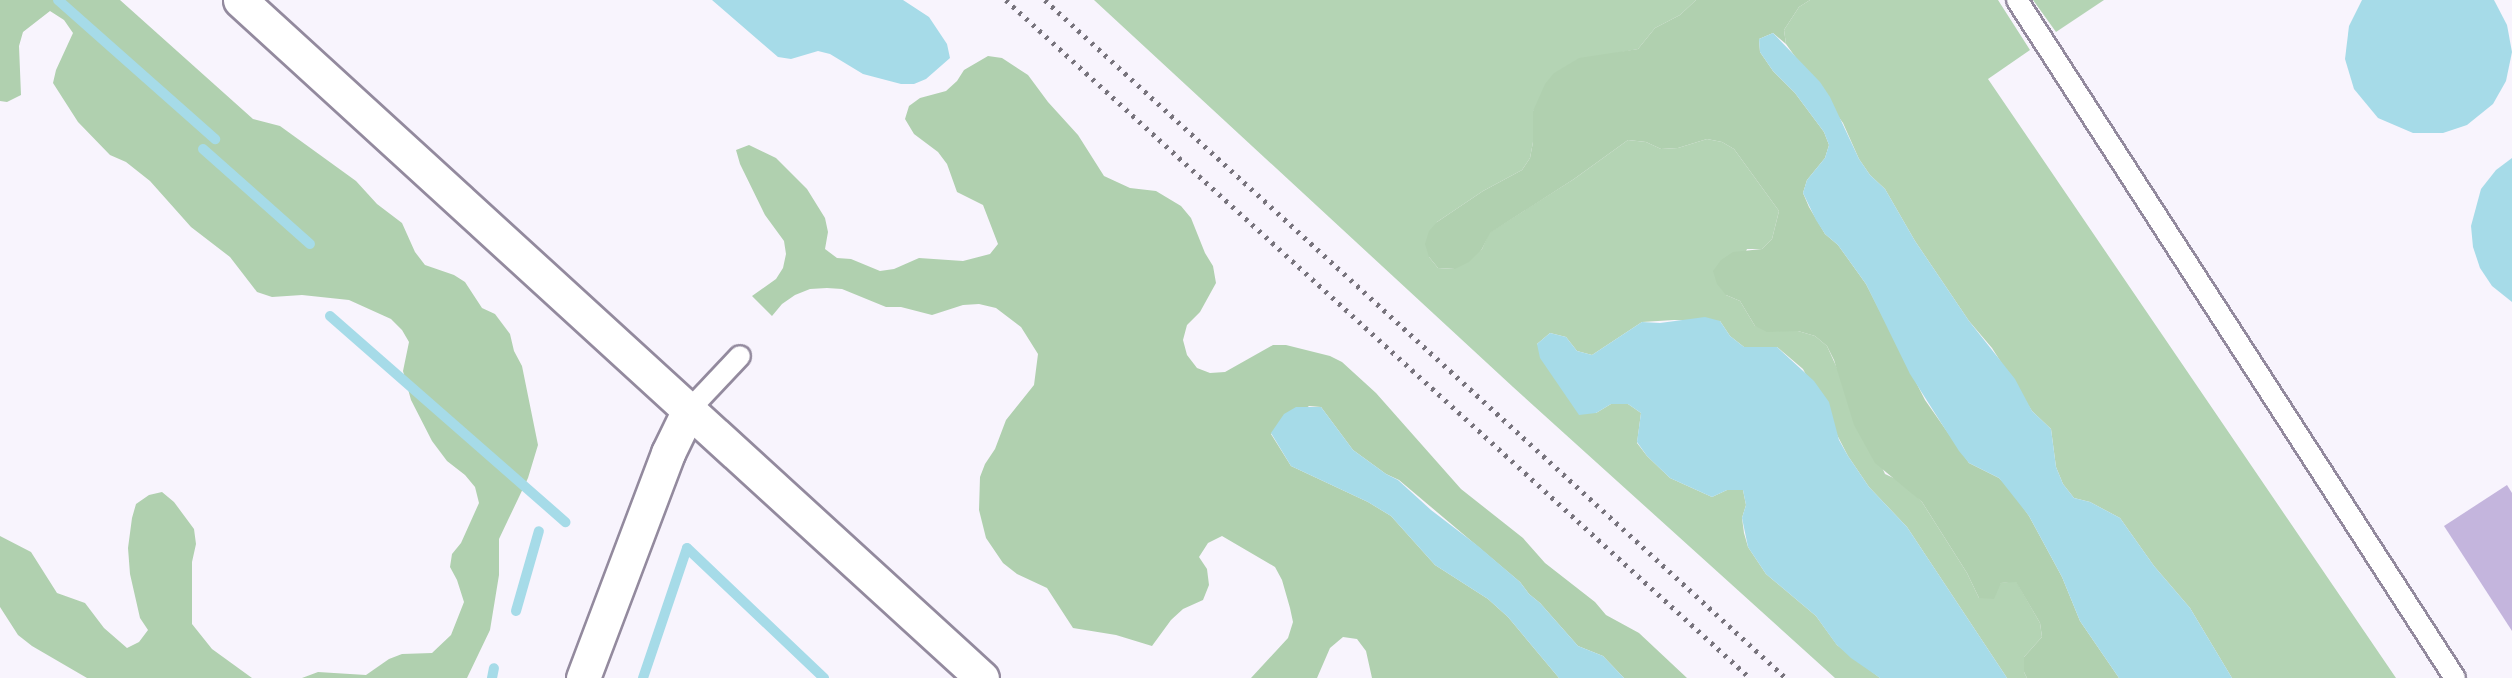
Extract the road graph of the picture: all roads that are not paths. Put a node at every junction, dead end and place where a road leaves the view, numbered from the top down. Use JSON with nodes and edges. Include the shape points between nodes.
{"nodes":[{"id":1,"x":240,"y":0,"type":"edge"},
{"id":2,"x":2018,"y":0,"type":"edge"},
{"id":3,"x":740,"y":356,"type":"dead end"},
{"id":4,"x":689,"y":410,"type":"junction"},
{"id":5,"x":583,"y":678,"type":"edge"},
{"id":6,"x":982,"y":678,"type":"edge"},
{"id":7,"x":2455,"y":678,"type":"edge"}],
"edges":[{"from":1,"to":4,"type":"main road"},
{"from":2,"to":7,"type":"lane"},
{"from":3,"to":4,"type":"lane"},
{"from":4,"to":5,"type":"main road","via":[[668,453]]},
{"from":4,"to":6,"type":"main road"}]}
